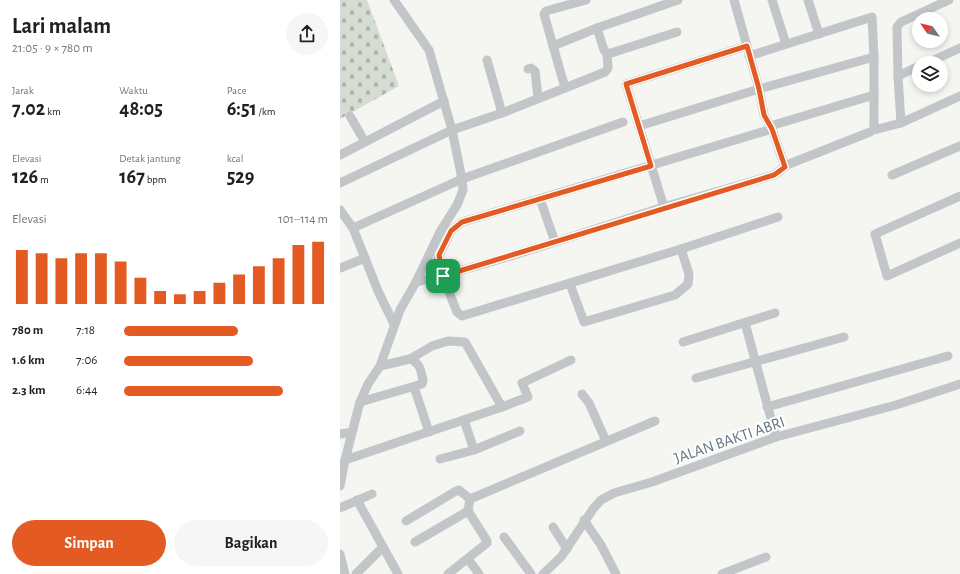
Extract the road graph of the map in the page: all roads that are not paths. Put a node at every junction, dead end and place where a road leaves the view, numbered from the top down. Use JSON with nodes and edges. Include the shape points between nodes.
{"nodes":[{"id":1,"x":394,"y":0,"type":"edge"},
{"id":2,"x":586,"y":0,"type":"edge"},
{"id":3,"x":678,"y":0,"type":"edge"},
{"id":4,"x":734,"y":0,"type":"edge"},
{"id":5,"x":772,"y":0,"type":"edge"},
{"id":6,"x":808,"y":0,"type":"edge"},
{"id":7,"x":949,"y":0,"type":"edge"},
{"id":8,"x":597,"y":28,"type":"junction"},
{"id":9,"x":677,"y":32,"type":"dead end"},
{"id":10,"x":819,"y":34,"type":"junction"},
{"id":11,"x":786,"y":44,"type":"junction"},
{"id":12,"x":553,"y":46,"type":"junction"},
{"id":13,"x":747,"y":46,"type":"junction"},
{"id":14,"x":960,"y":48,"type":"edge"},
{"id":15,"x":607,"y":54,"type":"junction"},
{"id":16,"x":749,"y":56,"type":"junction"},
{"id":17,"x":942,"y":56,"type":"edge"},
{"id":18,"x":874,"y":57,"type":"junction"},
{"id":19,"x":487,"y":60,"type":"dead end"},
{"id":20,"x":528,"y":69,"type":"dead end"},
{"id":21,"x":912,"y":69,"type":"edge"},
{"id":22,"x":898,"y":76,"type":"junction"},
{"id":23,"x":565,"y":88,"type":"junction"},
{"id":24,"x":759,"y":89,"type":"junction"},
{"id":25,"x":874,"y":95,"type":"junction"},
{"id":26,"x":960,"y":96,"type":"edge"},
{"id":27,"x":538,"y":98,"type":"junction"},
{"id":28,"x":444,"y":100,"type":"junction"},
{"id":29,"x":502,"y":113,"type":"junction"},
{"id":30,"x":350,"y":116,"type":"dead end"},
{"id":31,"x":623,"y":122,"type":"dead end"},
{"id":32,"x":901,"y":123,"type":"junction"},
{"id":33,"x":639,"y":126,"type":"junction"},
{"id":34,"x":771,"y":127,"type":"junction"},
{"id":35,"x":452,"y":130,"type":"junction"},
{"id":36,"x":870,"y":132,"type":"dead end"},
{"id":37,"x":365,"y":142,"type":"junction"},
{"id":38,"x":960,"y":146,"type":"edge"},
{"id":39,"x":340,"y":155,"type":"edge"},
{"id":40,"x":651,"y":166,"type":"junction"},
{"id":41,"x":784,"y":166,"type":"junction"},
{"id":42,"x":892,"y":175,"type":"dead end"},
{"id":43,"x":462,"y":179,"type":"junction"},
{"id":44,"x":340,"y":183,"type":"edge"},
{"id":45,"x":960,"y":196,"type":"edge"},
{"id":46,"x":540,"y":199,"type":"junction"},
{"id":47,"x":664,"y":207,"type":"junction"},
{"id":48,"x":341,"y":213,"type":"edge"},
{"id":49,"x":778,"y":217,"type":"dead end"},
{"id":50,"x":353,"y":228,"type":"junction"},
{"id":51,"x":555,"y":242,"type":"junction"},
{"id":52,"x":960,"y":243,"type":"edge"},
{"id":53,"x":681,"y":249,"type":"junction"},
{"id":54,"x":365,"y":258,"type":"junction"},
{"id":55,"x":340,"y":268,"type":"edge"},
{"id":56,"x":443,"y":276,"type":"junction"},
{"id":57,"x":416,"y":282,"type":"junction"},
{"id":58,"x":570,"y":284,"type":"junction"},
{"id":59,"x":775,"y":313,"type":"dead end"},
{"id":60,"x":745,"y":323,"type":"junction"},
{"id":61,"x":394,"y":324,"type":"junction"},
{"id":62,"x":844,"y":337,"type":"dead end"},
{"id":63,"x":683,"y":342,"type":"dead end"},
{"id":64,"x":948,"y":356,"type":"dead end"},
{"id":65,"x":410,"y":358,"type":"junction"},
{"id":66,"x":571,"y":360,"type":"dead end"},
{"id":67,"x":755,"y":361,"type":"junction"},
{"id":68,"x":380,"y":366,"type":"junction"},
{"id":69,"x":696,"y":378,"type":"dead end"},
{"id":70,"x":960,"y":384,"type":"edge"},
{"id":71,"x":414,"y":387,"type":"junction"},
{"id":72,"x":582,"y":394,"type":"dead end"},
{"id":73,"x":360,"y":402,"type":"junction"},
{"id":74,"x":502,"y":407,"type":"junction"},
{"id":75,"x":767,"y":407,"type":"junction"},
{"id":76,"x":464,"y":420,"type":"junction"},
{"id":77,"x":655,"y":421,"type":"dead end"},
{"id":78,"x":520,"y":431,"type":"dead end"},
{"id":79,"x":352,"y":432,"type":"junction"},
{"id":80,"x":429,"y":432,"type":"junction"},
{"id":81,"x":340,"y":434,"type":"edge"},
{"id":82,"x":776,"y":437,"type":"junction"},
{"id":83,"x":606,"y":441,"type":"junction"},
{"id":84,"x":474,"y":450,"type":"junction"},
{"id":85,"x":440,"y":459,"type":"dead end"},
{"id":86,"x":345,"y":460,"type":"junction"},
{"id":87,"x":340,"y":486,"type":"edge"},
{"id":88,"x":372,"y":494,"type":"dead end"},
{"id":89,"x":470,"y":498,"type":"junction"},
{"id":90,"x":357,"y":500,"type":"junction"},
{"id":91,"x":340,"y":508,"type":"edge"},
{"id":92,"x":468,"y":511,"type":"junction"},
{"id":93,"x":584,"y":520,"type":"junction"},
{"id":94,"x":406,"y":521,"type":"dead end"},
{"id":95,"x":552,"y":527,"type":"dead end"},
{"id":96,"x":504,"y":537,"type":"dead end"},
{"id":97,"x":415,"y":542,"type":"dead end"},
{"id":98,"x":383,"y":547,"type":"junction"},
{"id":99,"x":567,"y":549,"type":"junction"},
{"id":100,"x":340,"y":554,"type":"edge"},
{"id":101,"x":766,"y":558,"type":"dead end"},
{"id":102,"x":468,"y":559,"type":"junction"},
{"id":103,"x":345,"y":574,"type":"edge"},
{"id":104,"x":356,"y":574,"type":"edge"},
{"id":105,"x":398,"y":574,"type":"edge"},
{"id":106,"x":448,"y":574,"type":"edge"},
{"id":107,"x":478,"y":574,"type":"edge"},
{"id":108,"x":531,"y":574,"type":"edge"},
{"id":109,"x":543,"y":574,"type":"edge"},
{"id":110,"x":616,"y":574,"type":"edge"},
{"id":111,"x":722,"y":574,"type":"edge"}],
"edges":[{"from":1,"to":28,"type":"street","via":[[429,50]]},
{"from":2,"to":12,"type":"street","via":[[546,11],[544,14]]},
{"from":3,"to":8,"type":"street"},
{"from":4,"to":13,"type":"street"},
{"from":5,"to":11,"type":"street"},
{"from":6,"to":10,"type":"street"},
{"from":7,"to":22,"type":"street","via":[[898,24]]},
{"from":8,"to":12,"type":"street"},
{"from":8,"to":15,"type":"street","via":[[602,47]]},
{"from":9,"to":15,"type":"street"},
{"from":10,"to":11,"type":"street"},
{"from":10,"to":18,"type":"street","via":[[872,17]]},
{"from":11,"to":16,"type":"street"},
{"from":12,"to":23,"type":"street"},
{"from":13,"to":16,"type":"street"},
{"from":13,"to":33,"type":"street","via":[[626,84]]},
{"from":14,"to":17,"type":"street"},
{"from":15,"to":23,"type":"street","via":[[608,68],[605,72]]},
{"from":16,"to":24,"type":"street"},
{"from":18,"to":24,"type":"street"},
{"from":18,"to":25,"type":"street"},
{"from":19,"to":29,"type":"street"},
{"from":20,"to":27,"type":"street","via":[[535,71]]},
{"from":21,"to":22,"type":"street"},
{"from":22,"to":32,"type":"street"},
{"from":23,"to":27,"type":"street"},
{"from":24,"to":33,"type":"street"},
{"from":24,"to":34,"type":"street","via":[[764,115]]},
{"from":25,"to":32,"type":"street","via":[[874,130]]},
{"from":25,"to":34,"type":"street"},
{"from":26,"to":32,"type":"street"},
{"from":27,"to":29,"type":"street"},
{"from":28,"to":35,"type":"street"},
{"from":28,"to":37,"type":"street"},
{"from":29,"to":35,"type":"street"},
{"from":30,"to":37,"type":"street"},
{"from":31,"to":43,"type":"street"},
{"from":33,"to":40,"type":"street"},
{"from":34,"to":40,"type":"street"},
{"from":34,"to":41,"type":"street"},
{"from":35,"to":43,"type":"street"},
{"from":35,"to":44,"type":"street"},
{"from":36,"to":41,"type":"street"},
{"from":37,"to":39,"type":"street"},
{"from":38,"to":42,"type":"street"},
{"from":40,"to":46,"type":"street"},
{"from":40,"to":47,"type":"street"},
{"from":41,"to":47,"type":"street","via":[[774,175]]},
{"from":43,"to":50,"type":"street"},
{"from":43,"to":57,"type":"street","via":[[461,198],[440,232]]},
{"from":45,"to":52,"type":"street","via":[[875,234],[887,276]]},
{"from":46,"to":51,"type":"street"},
{"from":46,"to":56,"type":"street","via":[[457,225],[451,231],[439,255]]},
{"from":47,"to":51,"type":"street"},
{"from":48,"to":50,"type":"street"},
{"from":49,"to":53,"type":"street"},
{"from":50,"to":54,"type":"street"},
{"from":51,"to":56,"type":"street"},
{"from":53,"to":58,"type":"street"},
{"from":53,"to":58,"type":"street","via":[[689,274],[688,284],[675,295],[584,322]]},
{"from":54,"to":55,"type":"street"},
{"from":54,"to":61,"type":"street"},
{"from":56,"to":57,"type":"street"},
{"from":56,"to":58,"type":"street","via":[[457,312],[462,316]]},
{"from":57,"to":61,"type":"street"},
{"from":59,"to":60,"type":"street"},
{"from":60,"to":63,"type":"street"},
{"from":60,"to":67,"type":"street"},
{"from":61,"to":68,"type":"street","via":[[390,343]]},
{"from":62,"to":67,"type":"street"},
{"from":64,"to":75,"type":"street"},
{"from":65,"to":68,"type":"street"},
{"from":65,"to":71,"type":"street","via":[[419,365],[424,381]]},
{"from":65,"to":74,"type":"street","via":[[432,346],[448,342],[465,342]]},
{"from":66,"to":74,"type":"street","via":[[522,383],[528,397]]},
{"from":67,"to":69,"type":"street"},
{"from":67,"to":75,"type":"street"},
{"from":68,"to":73,"type":"street"},
{"from":70,"to":82,"type":"street","name":"JALAN BAKTI ABRI","via":[[896,405]]},
{"from":71,"to":73,"type":"street"},
{"from":71,"to":80,"type":"street"},
{"from":72,"to":83,"type":"street","via":[[589,403]]},
{"from":73,"to":79,"type":"street"},
{"from":74,"to":76,"type":"street"},
{"from":75,"to":82,"type":"street"},
{"from":76,"to":80,"type":"street"},
{"from":76,"to":84,"type":"street"},
{"from":77,"to":83,"type":"street"},
{"from":78,"to":84,"type":"street"},
{"from":79,"to":81,"type":"street"},
{"from":79,"to":86,"type":"street"},
{"from":80,"to":86,"type":"street"},
{"from":82,"to":93,"type":"street","name":"JALAN BAKTI ABRI","via":[[652,482],[614,493],[601,500]]},
{"from":83,"to":89,"type":"street"},
{"from":84,"to":85,"type":"street"},
{"from":86,"to":87,"type":"street"},
{"from":88,"to":90,"type":"street"},
{"from":89,"to":92,"type":"street"},
{"from":89,"to":94,"type":"street","via":[[459,490],[456,491]]},
{"from":90,"to":91,"type":"street"},
{"from":90,"to":98,"type":"street"},
{"from":92,"to":97,"type":"street"},
{"from":92,"to":102,"type":"street","via":[[487,541],[486,546]]},
{"from":93,"to":99,"type":"street","name":"JALAN BAKTI ABRI"},
{"from":93,"to":110,"type":"street","via":[[602,545]]},
{"from":95,"to":99,"type":"street"},
{"from":96,"to":108,"type":"street"},
{"from":98,"to":104,"type":"street"},
{"from":98,"to":105,"type":"street"},
{"from":99,"to":109,"type":"street","name":"JALAN BAKTI ABRI"},
{"from":100,"to":103,"type":"street"},
{"from":101,"to":111,"type":"street"},
{"from":102,"to":106,"type":"street"},
{"from":102,"to":107,"type":"street"}]}
